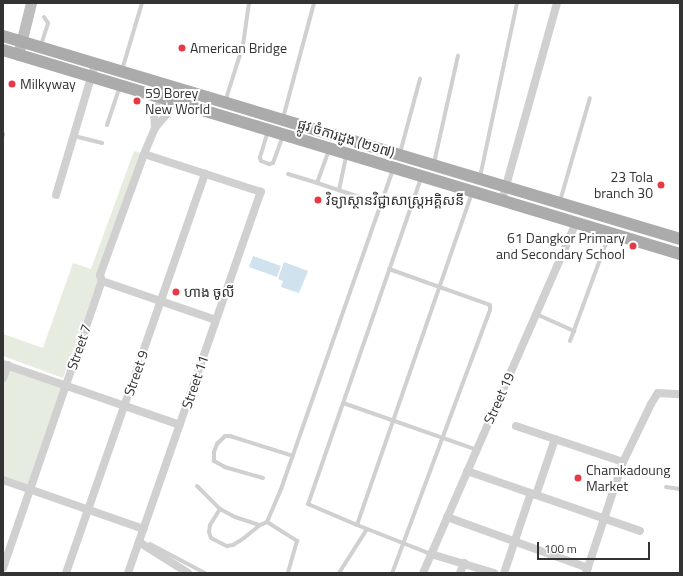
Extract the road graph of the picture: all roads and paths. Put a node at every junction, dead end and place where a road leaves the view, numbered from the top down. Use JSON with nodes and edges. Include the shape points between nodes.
{"nodes":[{"id":1,"x":142,"y":3,"type":"edge"},
{"id":2,"x":249,"y":3,"type":"edge"},
{"id":3,"x":314,"y":3,"type":"edge"},
{"id":4,"x":517,"y":3,"type":"edge"},
{"id":5,"x":557,"y":3,"type":"edge"},
{"id":6,"x":32,"y":9,"type":"edge"},
{"id":7,"x":44,"y":17,"type":"dead end"},
{"id":8,"x":3,"y":36,"type":"edge"},
{"id":9,"x":21,"y":42,"type":"junction"},
{"id":10,"x":40,"y":47,"type":"junction"},
{"id":11,"x":3,"y":50,"type":"edge"},
{"id":12,"x":18,"y":55,"type":"junction"},
{"id":13,"x":458,"y":56,"type":"dead end"},
{"id":14,"x":95,"y":64,"type":"junction"},
{"id":15,"x":122,"y":72,"type":"junction"},
{"id":16,"x":91,"y":77,"type":"junction"},
{"id":17,"x":420,"y":79,"type":"dead end"},
{"id":18,"x":120,"y":86,"type":"junction"},
{"id":19,"x":168,"y":86,"type":"junction"},
{"id":20,"x":590,"y":98,"type":"dead end"},
{"id":21,"x":164,"y":99,"type":"junction"},
{"id":22,"x":225,"y":103,"type":"junction"},
{"id":23,"x":282,"y":120,"type":"junction"},
{"id":24,"x":107,"y":125,"type":"dead end"},
{"id":25,"x":155,"y":128,"type":"junction"},
{"id":26,"x":268,"y":130,"type":"junction"},
{"id":27,"x":283,"y":134,"type":"junction"},
{"id":28,"x":74,"y":136,"type":"junction"},
{"id":29,"x":102,"y":143,"type":"dead end"},
{"id":30,"x":329,"y":148,"type":"junction"},
{"id":31,"x":144,"y":154,"type":"junction"},
{"id":32,"x":347,"y":154,"type":"junction"},
{"id":33,"x":399,"y":155,"type":"junction"},
{"id":34,"x":434,"y":165,"type":"junction"},
{"id":35,"x":394,"y":168,"type":"junction"},
{"id":36,"x":205,"y":173,"type":"junction"},
{"id":37,"x":288,"y":174,"type":"dead end"},
{"id":38,"x":422,"y":176,"type":"junction"},
{"id":39,"x":479,"y":179,"type":"junction"},
{"id":40,"x":318,"y":183,"type":"junction"},
{"id":41,"x":505,"y":187,"type":"junction"},
{"id":42,"x":339,"y":190,"type":"junction"},
{"id":43,"x":473,"y":191,"type":"junction"},
{"id":44,"x":56,"y":195,"type":"dead end"},
{"id":45,"x":502,"y":200,"type":"junction"},
{"id":46,"x":559,"y":203,"type":"junction"},
{"id":47,"x":381,"y":204,"type":"junction"},
{"id":48,"x":576,"y":223,"type":"junction"},
{"id":49,"x":610,"y":234,"type":"junction"},
{"id":50,"x":680,"y":239,"type":"edge"},
{"id":51,"x":680,"y":254,"type":"edge"},
{"id":52,"x":390,"y":269,"type":"junction"},
{"id":53,"x":102,"y":281,"type":"junction"},
{"id":54,"x":440,"y":286,"type":"junction"},
{"id":55,"x":161,"y":301,"type":"junction"},
{"id":56,"x":536,"y":314,"type":"junction"},
{"id":57,"x":216,"y":320,"type":"junction"},
{"id":58,"x":574,"y":331,"type":"junction"},
{"id":59,"x":570,"y":341,"type":"dead end"},
{"id":60,"x":5,"y":365,"type":"edge"},
{"id":61,"x":3,"y":378,"type":"edge"},
{"id":62,"x":66,"y":386,"type":"junction"},
{"id":63,"x":680,"y":394,"type":"edge"},
{"id":64,"x":343,"y":402,"type":"junction"},
{"id":65,"x":124,"y":406,"type":"junction"},
{"id":66,"x":393,"y":421,"type":"junction"},
{"id":67,"x":180,"y":425,"type":"junction"},
{"id":68,"x":516,"y":426,"type":"dead end"},
{"id":69,"x":442,"y":438,"type":"junction"},
{"id":70,"x":555,"y":439,"type":"junction"},
{"id":71,"x":477,"y":450,"type":"junction"},
{"id":72,"x":293,"y":456,"type":"junction"},
{"id":73,"x":624,"y":462,"type":"junction"},
{"id":74,"x":467,"y":471,"type":"junction"},
{"id":75,"x":263,"y":478,"type":"dead end"},
{"id":76,"x":3,"y":480,"type":"edge"},
{"id":77,"x":197,"y":486,"type":"dead end"},
{"id":78,"x":666,"y":487,"type":"dead end"},
{"id":79,"x":680,"y":489,"type":"edge"},
{"id":80,"x":30,"y":490,"type":"junction"},
{"id":81,"x":534,"y":494,"type":"junction"},
{"id":82,"x":220,"y":509,"type":"junction"},
{"id":83,"x":88,"y":510,"type":"junction"},
{"id":84,"x":447,"y":517,"type":"junction"},
{"id":85,"x":605,"y":519,"type":"junction"},
{"id":86,"x":267,"y":522,"type":"junction"},
{"id":87,"x":260,"y":525,"type":"junction"},
{"id":88,"x":357,"y":525,"type":"junction"},
{"id":89,"x":144,"y":529,"type":"junction"},
{"id":90,"x":367,"y":529,"type":"junction"},
{"id":91,"x":640,"y":531,"type":"dead end"},
{"id":92,"x":139,"y":542,"type":"junction"},
{"id":93,"x":515,"y":542,"type":"junction"},
{"id":94,"x":150,"y":544,"type":"dead end"},
{"id":95,"x":404,"y":544,"type":"junction"},
{"id":96,"x":431,"y":554,"type":"junction"},
{"id":97,"x":464,"y":563,"type":"junction"},
{"id":98,"x":3,"y":568,"type":"edge"},
{"id":99,"x":587,"y":570,"type":"edge"},
{"id":100,"x":66,"y":573,"type":"edge"},
{"id":101,"x":128,"y":573,"type":"edge"},
{"id":102,"x":188,"y":573,"type":"edge"},
{"id":103,"x":205,"y":573,"type":"edge"},
{"id":104,"x":288,"y":573,"type":"edge"},
{"id":105,"x":339,"y":573,"type":"edge"},
{"id":106,"x":392,"y":573,"type":"edge"},
{"id":107,"x":423,"y":573,"type":"edge"},
{"id":108,"x":460,"y":573,"type":"edge"},
{"id":109,"x":494,"y":573,"type":"edge"},
{"id":110,"x":504,"y":573,"type":"edge"}],
"edges":[{"from":1,"to":15,"type":"lane"},
{"from":2,"to":22,"type":"lane","via":[[242,45]]},
{"from":3,"to":23,"type":"lane"},
{"from":4,"to":39,"type":"lane"},
{"from":5,"to":41,"type":"street"},
{"from":6,"to":9,"type":"street"},
{"from":7,"to":10,"type":"lane","via":[[48,23]]},
{"from":8,"to":9,"type":"main road","name":"ផ្លូវ ចំការដូង (២១៧)"},
{"from":9,"to":10,"type":"main road","name":"ផ្លូវ ចំការដូង (២១៧)"},
{"from":9,"to":12,"type":"street"},
{"from":10,"to":14,"type":"main road","name":"ផ្លូវ ចំការដូង (២១៧)"},
{"from":11,"to":12,"type":"main road","name":"ផ្លូវ ចំការដូង (២១៧)"},
{"from":12,"to":16,"type":"main road","name":"ផ្លូវ ចំការដូង (២១៧)"},
{"from":13,"to":34,"type":"lane"},
{"from":14,"to":15,"type":"main road","name":"ផ្លូវ ចំការដូង (២១៧)"},
{"from":14,"to":16,"type":"street"},
{"from":15,"to":19,"type":"main road","name":"ផ្លូវ ចំការដូង (២១៧)"},
{"from":16,"to":18,"type":"main road","name":"ផ្លូវ ចំការដូង (២១៧)"},
{"from":16,"to":28,"type":"street"},
{"from":17,"to":33,"type":"lane"},
{"from":18,"to":21,"type":"main road","name":"ផ្លូវ ចំការដូង (២១៧)"},
{"from":18,"to":24,"type":"lane"},
{"from":19,"to":21,"type":"street","name":"Street 7"},
{"from":19,"to":21,"type":"street","name":"Street 7"},
{"from":19,"to":22,"type":"main road","name":"ផ្លូវ ចំការដូង (២១៧)"},
{"from":20,"to":46,"type":"lane"},
{"from":21,"to":25,"type":"street","name":"Street 7","via":[[154,113]]},
{"from":21,"to":25,"type":"street","name":"Street 7","via":[[165,116]]},
{"from":21,"to":26,"type":"main road","name":"ផ្លូវ ចំការដូង (២១៧)"},
{"from":22,"to":23,"type":"main road","name":"ផ្លូវ ចំការដូង (២១៧)"},
{"from":23,"to":33,"type":"main road","name":"ផ្លូវ ចំការដូង (២១៧)"},
{"from":25,"to":31,"type":"street","name":"Street 7"},
{"from":26,"to":27,"type":"main road","name":"ផ្លូវ ចំការដូង (២១៧)"},
{"from":26,"to":27,"type":"lane","via":[[260,158],[269,164],[273,163]]},
{"from":27,"to":30,"type":"main road","name":"ផ្លូវ ចំការដូង (២១៧)"},
{"from":28,"to":29,"type":"lane"},
{"from":28,"to":44,"type":"street"},
{"from":30,"to":32,"type":"main road","name":"ផ្លូវ ចំការដូង (២១៧)"},
{"from":30,"to":40,"type":"lane"},
{"from":31,"to":36,"type":"street"},
{"from":31,"to":53,"type":"street","name":"Street 7","via":[[100,275]]},
{"from":32,"to":35,"type":"main road","name":"ផ្លូវ ចំការដូង (២១៧)"},
{"from":32,"to":42,"type":"lane"},
{"from":33,"to":34,"type":"main road","name":"ផ្លូវ ចំការដូង (២១៧)"},
{"from":34,"to":39,"type":"main road","name":"ផ្លូវ ចំការដូង (២១៧)"},
{"from":35,"to":38,"type":"main road","name":"ផ្លូវ ចំការដូង (២១៧)"},
{"from":35,"to":47,"type":"lane"},
{"from":36,"to":55,"type":"street","name":"Street 9"},
{"from":36,"to":57,"type":"street","name":"Street 11","via":[[261,192]]},
{"from":37,"to":40,"type":"lane"},
{"from":38,"to":43,"type":"main road","name":"ផ្លូវ ចំការដូង (២១៧)"},
{"from":38,"to":52,"type":"lane"},
{"from":39,"to":41,"type":"main road","name":"ផ្លូវ ចំការដូង (២១៧)"},
{"from":40,"to":42,"type":"lane"},
{"from":41,"to":45,"type":"street"},
{"from":41,"to":46,"type":"main road","name":"ផ្លូវ ចំការដូង (២១៧)"},
{"from":42,"to":47,"type":"lane"},
{"from":43,"to":45,"type":"main road","name":"ផ្លូវ ចំការដូង (២១៧)"},
{"from":43,"to":54,"type":"lane"},
{"from":45,"to":48,"type":"main road","name":"ផ្លូវ ចំការដូង (២១៧)"},
{"from":46,"to":50,"type":"main road","name":"ផ្លូវ ចំការដូង (២១៧)"},
{"from":47,"to":72,"type":"lane"},
{"from":48,"to":49,"type":"main road","name":"ផ្លូវ ចំការដូង (២១៧)"},
{"from":48,"to":56,"type":"street","name":"Street 19"},
{"from":49,"to":51,"type":"main road","name":"ផ្លូវ ចំការដូង (២១៧)"},
{"from":49,"to":58,"type":"lane"},
{"from":52,"to":54,"type":"lane"},
{"from":52,"to":64,"type":"lane"},
{"from":53,"to":55,"type":"street"},
{"from":53,"to":62,"type":"street","name":"Street 7"},
{"from":54,"to":66,"type":"lane"},
{"from":54,"to":69,"type":"lane","via":[[490,305]]},
{"from":55,"to":57,"type":"street"},
{"from":55,"to":65,"type":"street","name":"Street 9"},
{"from":56,"to":58,"type":"lane"},
{"from":56,"to":71,"type":"street","name":"Street 19"},
{"from":57,"to":67,"type":"street","name":"Street 11"},
{"from":58,"to":59,"type":"lane"},
{"from":60,"to":61,"type":"street"},
{"from":60,"to":62,"type":"street"},
{"from":62,"to":65,"type":"street"},
{"from":62,"to":80,"type":"street","name":"Street 7"},
{"from":63,"to":73,"type":"street","via":[[658,393]]},
{"from":64,"to":66,"type":"lane"},
{"from":64,"to":88,"type":"lane","via":[[308,504]]},
{"from":65,"to":67,"type":"street"},
{"from":65,"to":83,"type":"street","name":"Street 9"},
{"from":66,"to":69,"type":"lane"},
{"from":66,"to":88,"type":"lane"},
{"from":67,"to":89,"type":"street","name":"Street 11"},
{"from":68,"to":70,"type":"street"},
{"from":69,"to":71,"type":"lane"},
{"from":69,"to":95,"type":"lane"},
{"from":70,"to":73,"type":"street"},
{"from":70,"to":81,"type":"street"},
{"from":71,"to":74,"type":"street","name":"Street 19"},
{"from":72,"to":75,"type":"lane","via":[[230,436],[225,436],[217,444],[214,461],[225,467]]},
{"from":72,"to":86,"type":"lane"},
{"from":73,"to":85,"type":"street"},
{"from":74,"to":81,"type":"street"},
{"from":74,"to":84,"type":"street","name":"Street 19"},
{"from":76,"to":80,"type":"street"},
{"from":77,"to":82,"type":"lane"},
{"from":78,"to":79,"type":"lane"},
{"from":80,"to":83,"type":"street"},
{"from":80,"to":98,"type":"street","name":"Street 7"},
{"from":81,"to":85,"type":"street"},
{"from":81,"to":93,"type":"street"},
{"from":82,"to":87,"type":"lane"},
{"from":82,"to":87,"type":"lane","via":[[210,525],[209,532],[211,538],[227,546],[233,545]]},
{"from":83,"to":89,"type":"street"},
{"from":83,"to":100,"type":"street","name":"Street 9"},
{"from":84,"to":93,"type":"street"},
{"from":84,"to":96,"type":"street","name":"Street 19"},
{"from":85,"to":91,"type":"street"},
{"from":85,"to":99,"type":"street"},
{"from":86,"to":87,"type":"lane"},
{"from":86,"to":104,"type":"lane","via":[[297,541]]},
{"from":88,"to":90,"type":"lane"},
{"from":89,"to":92,"type":"street","name":"Street 11"},
{"from":90,"to":95,"type":"lane"},
{"from":90,"to":105,"type":"lane"},
{"from":92,"to":101,"type":"street","name":"Street 11"},
{"from":92,"to":102,"type":"street"},
{"from":93,"to":99,"type":"street"},
{"from":93,"to":110,"type":"street"},
{"from":94,"to":103,"type":"lane"},
{"from":95,"to":96,"type":"lane"},
{"from":95,"to":106,"type":"lane"},
{"from":96,"to":97,"type":"street"},
{"from":96,"to":107,"type":"street","name":"Street 19"},
{"from":97,"to":108,"type":"street"},
{"from":97,"to":109,"type":"street"}]}
